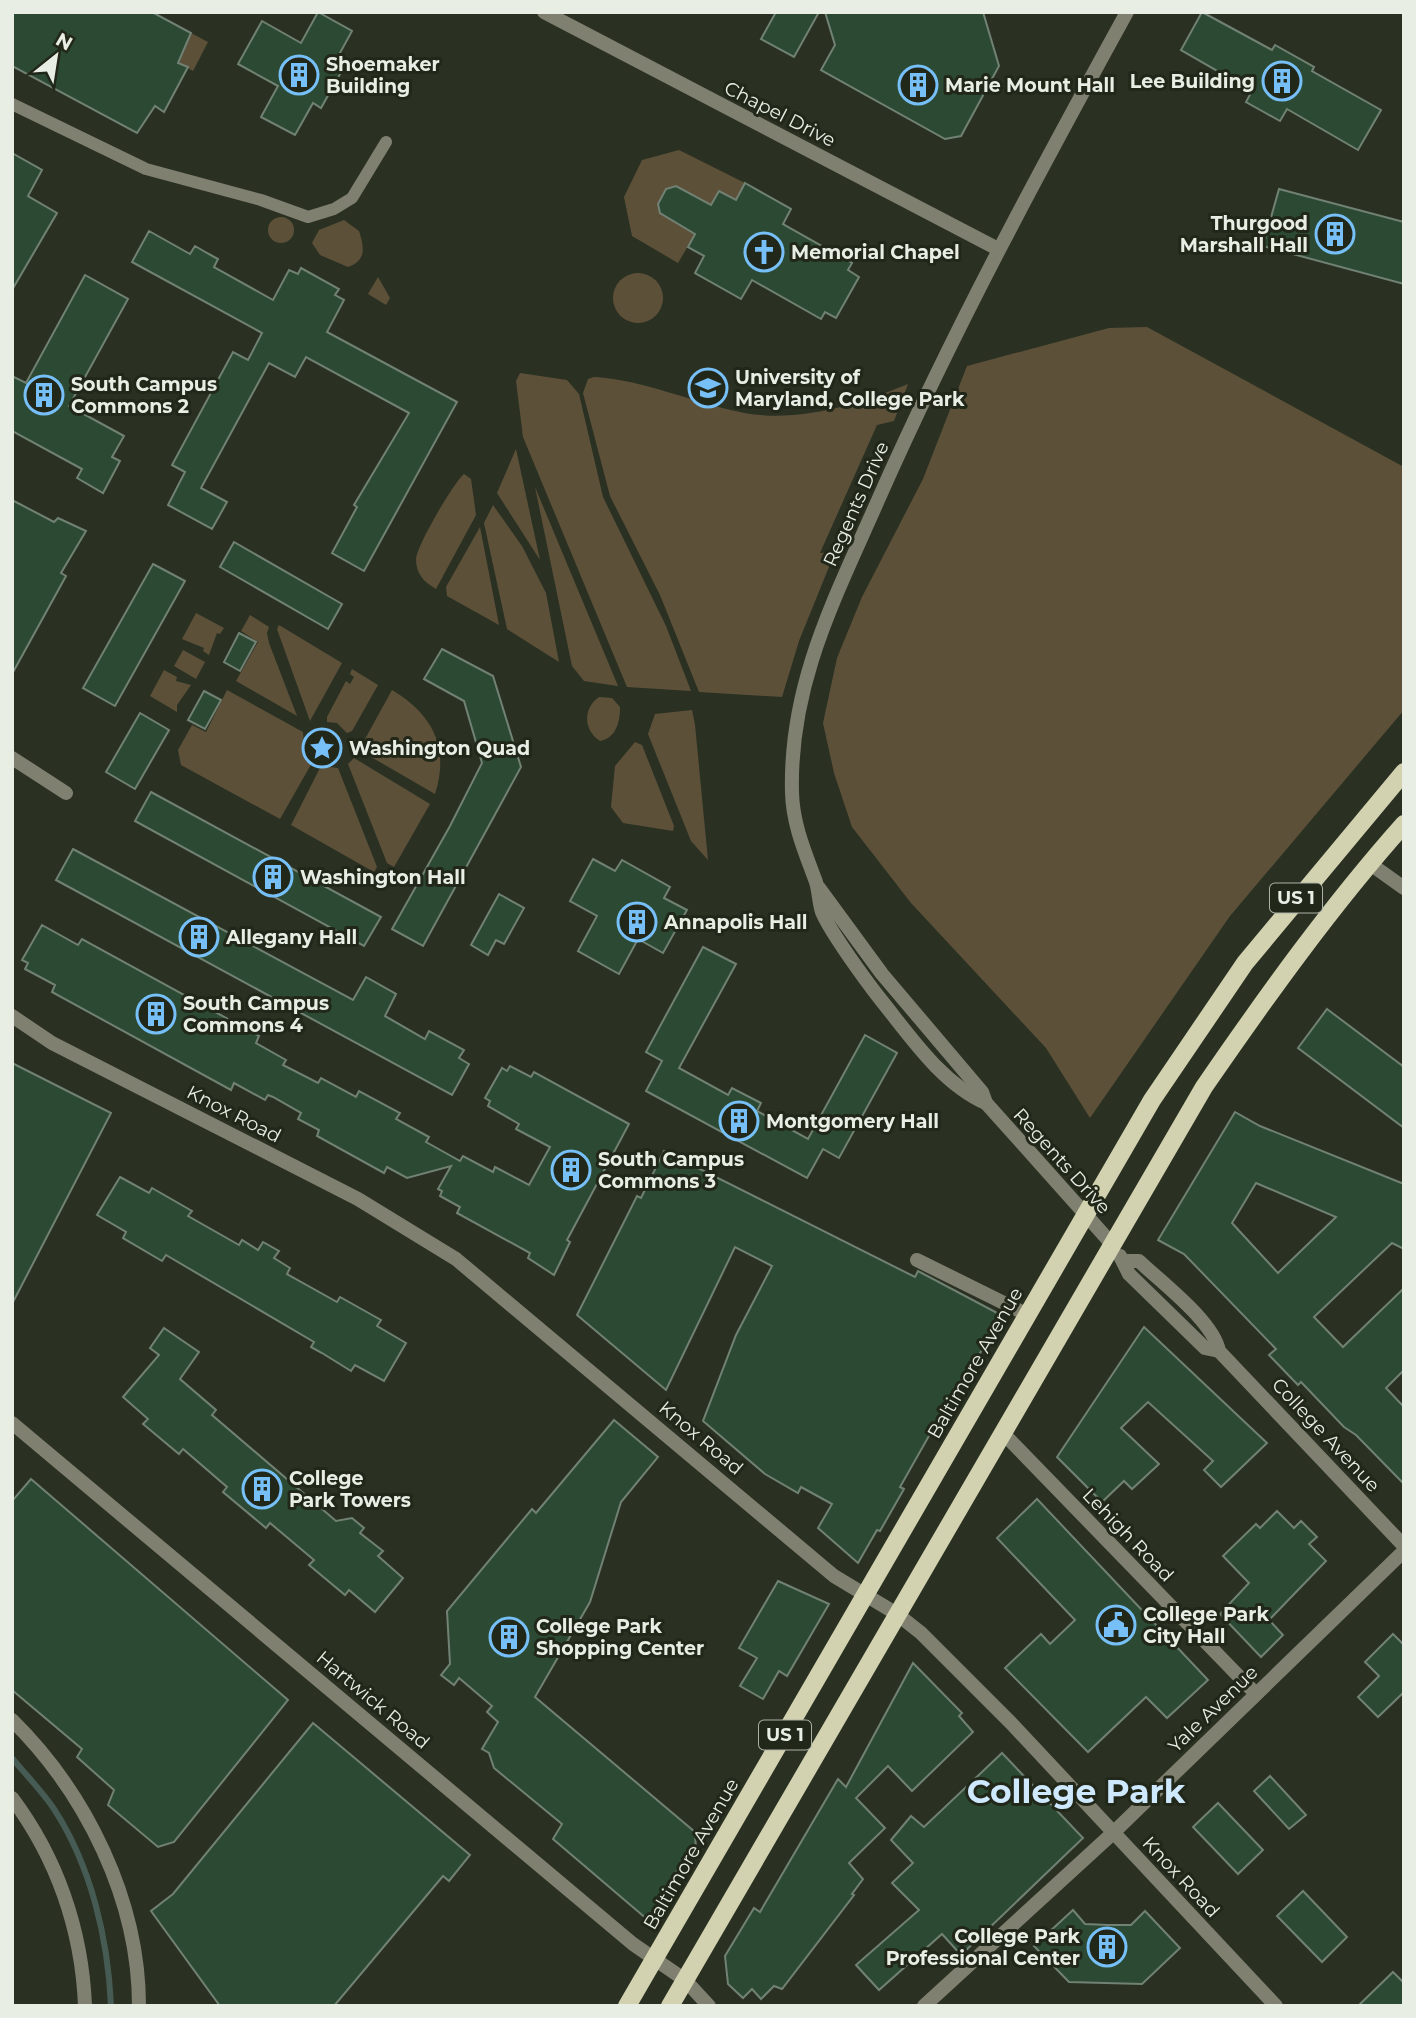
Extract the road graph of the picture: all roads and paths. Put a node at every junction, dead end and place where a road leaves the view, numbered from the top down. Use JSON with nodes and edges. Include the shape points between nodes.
{"nodes":[{"id":1,"x":544,"y":12,"type":"edge"},
{"id":2,"x":1127,"y":12,"type":"edge"},
{"id":3,"x":12,"y":104,"type":"edge"},
{"id":4,"x":386,"y":142,"type":"dead end"},
{"id":5,"x":998,"y":248,"type":"junction"},
{"id":6,"x":12,"y":758,"type":"edge"},
{"id":7,"x":1404,"y":772,"type":"edge"},
{"id":8,"x":66,"y":793,"type":"dead end"},
{"id":9,"x":1404,"y":824,"type":"edge"},
{"id":10,"x":1369,"y":863,"type":"junction"},
{"id":11,"x":1404,"y":888,"type":"edge"},
{"id":12,"x":12,"y":1016,"type":"edge"},
{"id":13,"x":1084,"y":1216,"type":"junction"},
{"id":14,"x":1111,"y":1243,"type":"junction"},
{"id":15,"x":917,"y":1260,"type":"dead end"},
{"id":16,"x":1028,"y":1315,"type":"junction"},
{"id":17,"x":12,"y":1423,"type":"edge"},
{"id":18,"x":1002,"y":1432,"type":"junction"},
{"id":19,"x":1404,"y":1548,"type":"edge"},
{"id":20,"x":866,"y":1596,"type":"junction"},
{"id":21,"x":897,"y":1614,"type":"junction"},
{"id":22,"x":1256,"y":1694,"type":"junction"},
{"id":23,"x":12,"y":1720,"type":"edge"},
{"id":24,"x":12,"y":1798,"type":"edge"},
{"id":25,"x":1113,"y":1833,"type":"junction"},
{"id":26,"x":654,"y":1960,"type":"junction"},
{"id":27,"x":685,"y":1980,"type":"junction"},
{"id":28,"x":85,"y":2006,"type":"edge"},
{"id":29,"x":139,"y":2006,"type":"edge"},
{"id":30,"x":627,"y":2006,"type":"edge"},
{"id":31,"x":670,"y":2006,"type":"edge"},
{"id":32,"x":709,"y":2006,"type":"edge"},
{"id":33,"x":924,"y":2006,"type":"edge"},
{"id":34,"x":1276,"y":2006,"type":"edge"}],
"edges":[{"from":1,"to":5,"type":"street","name":"Chapel Drive"},
{"from":2,"to":5,"type":"street","name":"Regents Drive"},
{"from":3,"to":4,"type":"street","via":[[146,169],[308,217],[352,198]]},
{"from":5,"to":13,"type":"street","name":"Regents Drive","via":[[930,385],[820,637],[797,709],[794,819],[817,885],[869,957],[982,1092],[986,1104]]},
{"from":6,"to":8,"type":"street"},
{"from":7,"to":13,"type":"main road","name":"Baltimore Avenue","number":"US 1","via":[[1238,972],[1152,1100]]},
{"from":9,"to":10,"type":"main road","number":"US 1"},
{"from":10,"to":11,"type":"street"},
{"from":10,"to":14,"type":"main road","number":"US 1","via":[[1216,1070]]},
{"from":12,"to":20,"type":"street","name":"Knox Road","via":[[51,1043],[393,1218],[456,1259],[834,1576]]},
{"from":13,"to":14,"type":"street","name":"Regents Drive"},
{"from":13,"to":16,"type":"main road","name":"Baltimore Avenue","number":"US 1"},
{"from":14,"to":18,"type":"main road","number":"US 1"},
{"from":14,"to":19,"type":"street","name":"College Avenue","via":[[1129,1274],[1205,1348],[1219,1352]]},
{"from":15,"to":16,"type":"street"},
{"from":16,"to":20,"type":"main road","name":"Baltimore Avenue","number":"US 1"},
{"from":17,"to":26,"type":"street","name":"Hartwick Road"},
{"from":18,"to":21,"type":"main road","number":"US 1"},
{"from":18,"to":22,"type":"street","name":"Lehigh Road"},
{"from":19,"to":22,"type":"street","name":"Yale Avenue"},
{"from":20,"to":21,"type":"street","name":"Knox Road"},
{"from":20,"to":26,"type":"main road","name":"Baltimore Avenue","number":"US 1"},
{"from":21,"to":25,"type":"street","name":"Knox Road","via":[[1002,1714]]},
{"from":21,"to":27,"type":"main road","number":"US 1"},
{"from":22,"to":25,"type":"street","name":"Yale Avenue"},
{"from":23,"to":29,"type":"street","via":[[78,1800],[110,1867],[127,1922]]},
{"from":24,"to":28,"type":"street","via":[[41,1843],[65,1894]]},
{"from":25,"to":33,"type":"street","name":"Yale Avenue"},
{"from":25,"to":34,"type":"street","name":"Knox Road"},
{"from":26,"to":27,"type":"street","name":"Hartwick Road"},
{"from":26,"to":30,"type":"main road","name":"Baltimore Avenue","number":"US 1"},
{"from":27,"to":31,"type":"main road","number":"US 1"},
{"from":27,"to":32,"type":"street","name":"Hartwick Road"}]}
